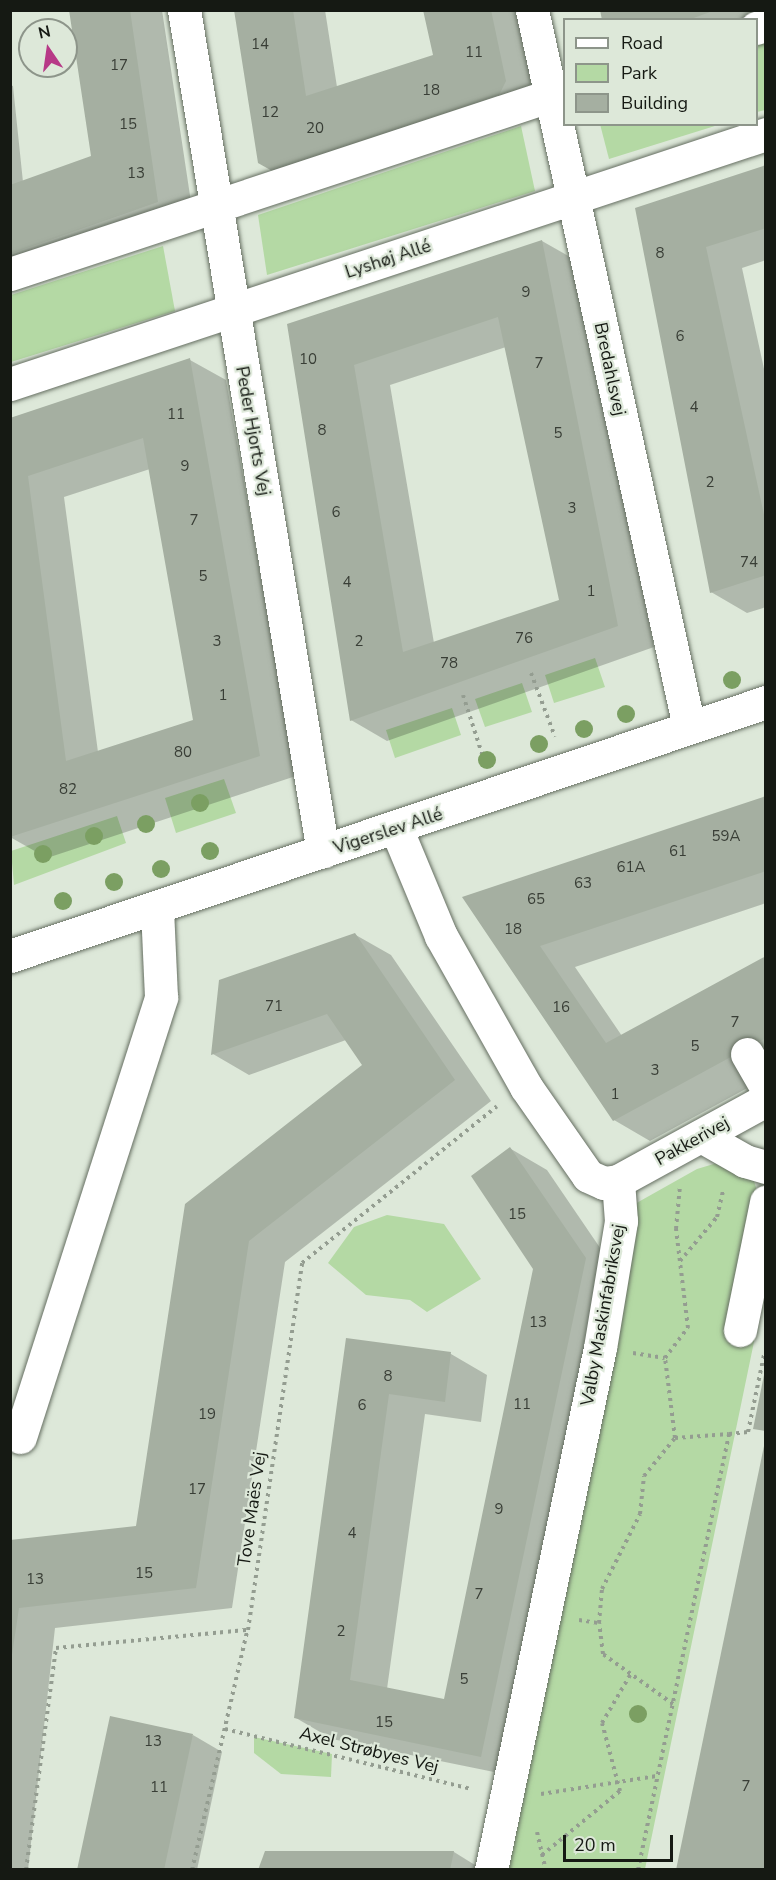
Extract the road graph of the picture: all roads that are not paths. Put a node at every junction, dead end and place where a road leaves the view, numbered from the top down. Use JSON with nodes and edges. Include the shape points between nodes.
{"nodes":[{"id":1,"x":184,"y":10,"type":"edge"},
{"id":2,"x":532,"y":10,"type":"edge"},
{"id":3,"x":558,"y":93,"type":"edge"},
{"id":4,"x":765,"y":134,"type":"edge"},
{"id":5,"x":572,"y":197,"type":"junction"},
{"id":6,"x":216,"y":206,"type":"junction"},
{"id":7,"x":10,"y":274,"type":"edge"},
{"id":8,"x":232,"y":310,"type":"junction"},
{"id":9,"x":10,"y":384,"type":"edge"},
{"id":10,"x":765,"y":702,"type":"edge"},
{"id":11,"x":689,"y":727,"type":"junction"},
{"id":12,"x":396,"y":828,"type":"junction"},
{"id":13,"x":323,"y":852,"type":"junction"},
{"id":14,"x":157,"y":908,"type":"junction"},
{"id":15,"x":10,"y":956,"type":"edge"},
{"id":16,"x":747,"y":1054,"type":"dead end"},
{"id":17,"x":765,"y":1087,"type":"edge"},
{"id":18,"x":765,"y":1100,"type":"edge"},
{"id":19,"x":701,"y":1136,"type":"junction"},
{"id":20,"x":765,"y":1167,"type":"edge"},
{"id":21,"x":618,"y":1181,"type":"junction"},
{"id":22,"x":765,"y":1202,"type":"edge"},
{"id":23,"x":753,"y":1338,"type":"edge"},
{"id":24,"x":20,"y":1437,"type":"dead end"},
{"id":25,"x":491,"y":1869,"type":"edge"}],
"edges":[{"from":1,"to":6,"type":"street","name":"Peder Hjorts Vej"},
{"from":2,"to":3,"type":"street","name":"Bredahlsvej"},
{"from":3,"to":5,"type":"street","name":"Bredahlsvej"},
{"from":3,"to":6,"type":"street"},
{"from":4,"to":5,"type":"street","name":"Lyshøj Allé"},
{"from":5,"to":8,"type":"street","name":"Lyshøj Allé"},
{"from":5,"to":11,"type":"street","name":"Bredahlsvej"},
{"from":6,"to":7,"type":"street"},
{"from":6,"to":8,"type":"street","name":"Peder Hjorts Vej"},
{"from":8,"to":9,"type":"street","name":"Lyshøj Allé"},
{"from":8,"to":13,"type":"street","name":"Peder Hjorts Vej"},
{"from":10,"to":11,"type":"street","name":"Vigerslev Allé"},
{"from":11,"to":12,"type":"street","name":"Vigerslev Allé"},
{"from":12,"to":13,"type":"street","name":"Vigerslev Allé"},
{"from":12,"to":21,"type":"street","via":[[441,936],[526,1087],[588,1176],[604,1182]]},
{"from":13,"to":14,"type":"street","name":"Vigerslev Allé"},
{"from":14,"to":15,"type":"street","name":"Vigerslev Allé"},
{"from":14,"to":24,"type":"street","via":[[160,997]]},
{"from":16,"to":17,"type":"street"},
{"from":18,"to":19,"type":"street","name":"Pakkerivej"},
{"from":19,"to":20,"type":"street"},
{"from":19,"to":21,"type":"street","name":"Pakkerivej"},
{"from":21,"to":25,"type":"street","name":"Valby Maskinfabriksvej","via":[[621,1221],[600,1348]]},
{"from":22,"to":23,"type":"street"}]}
